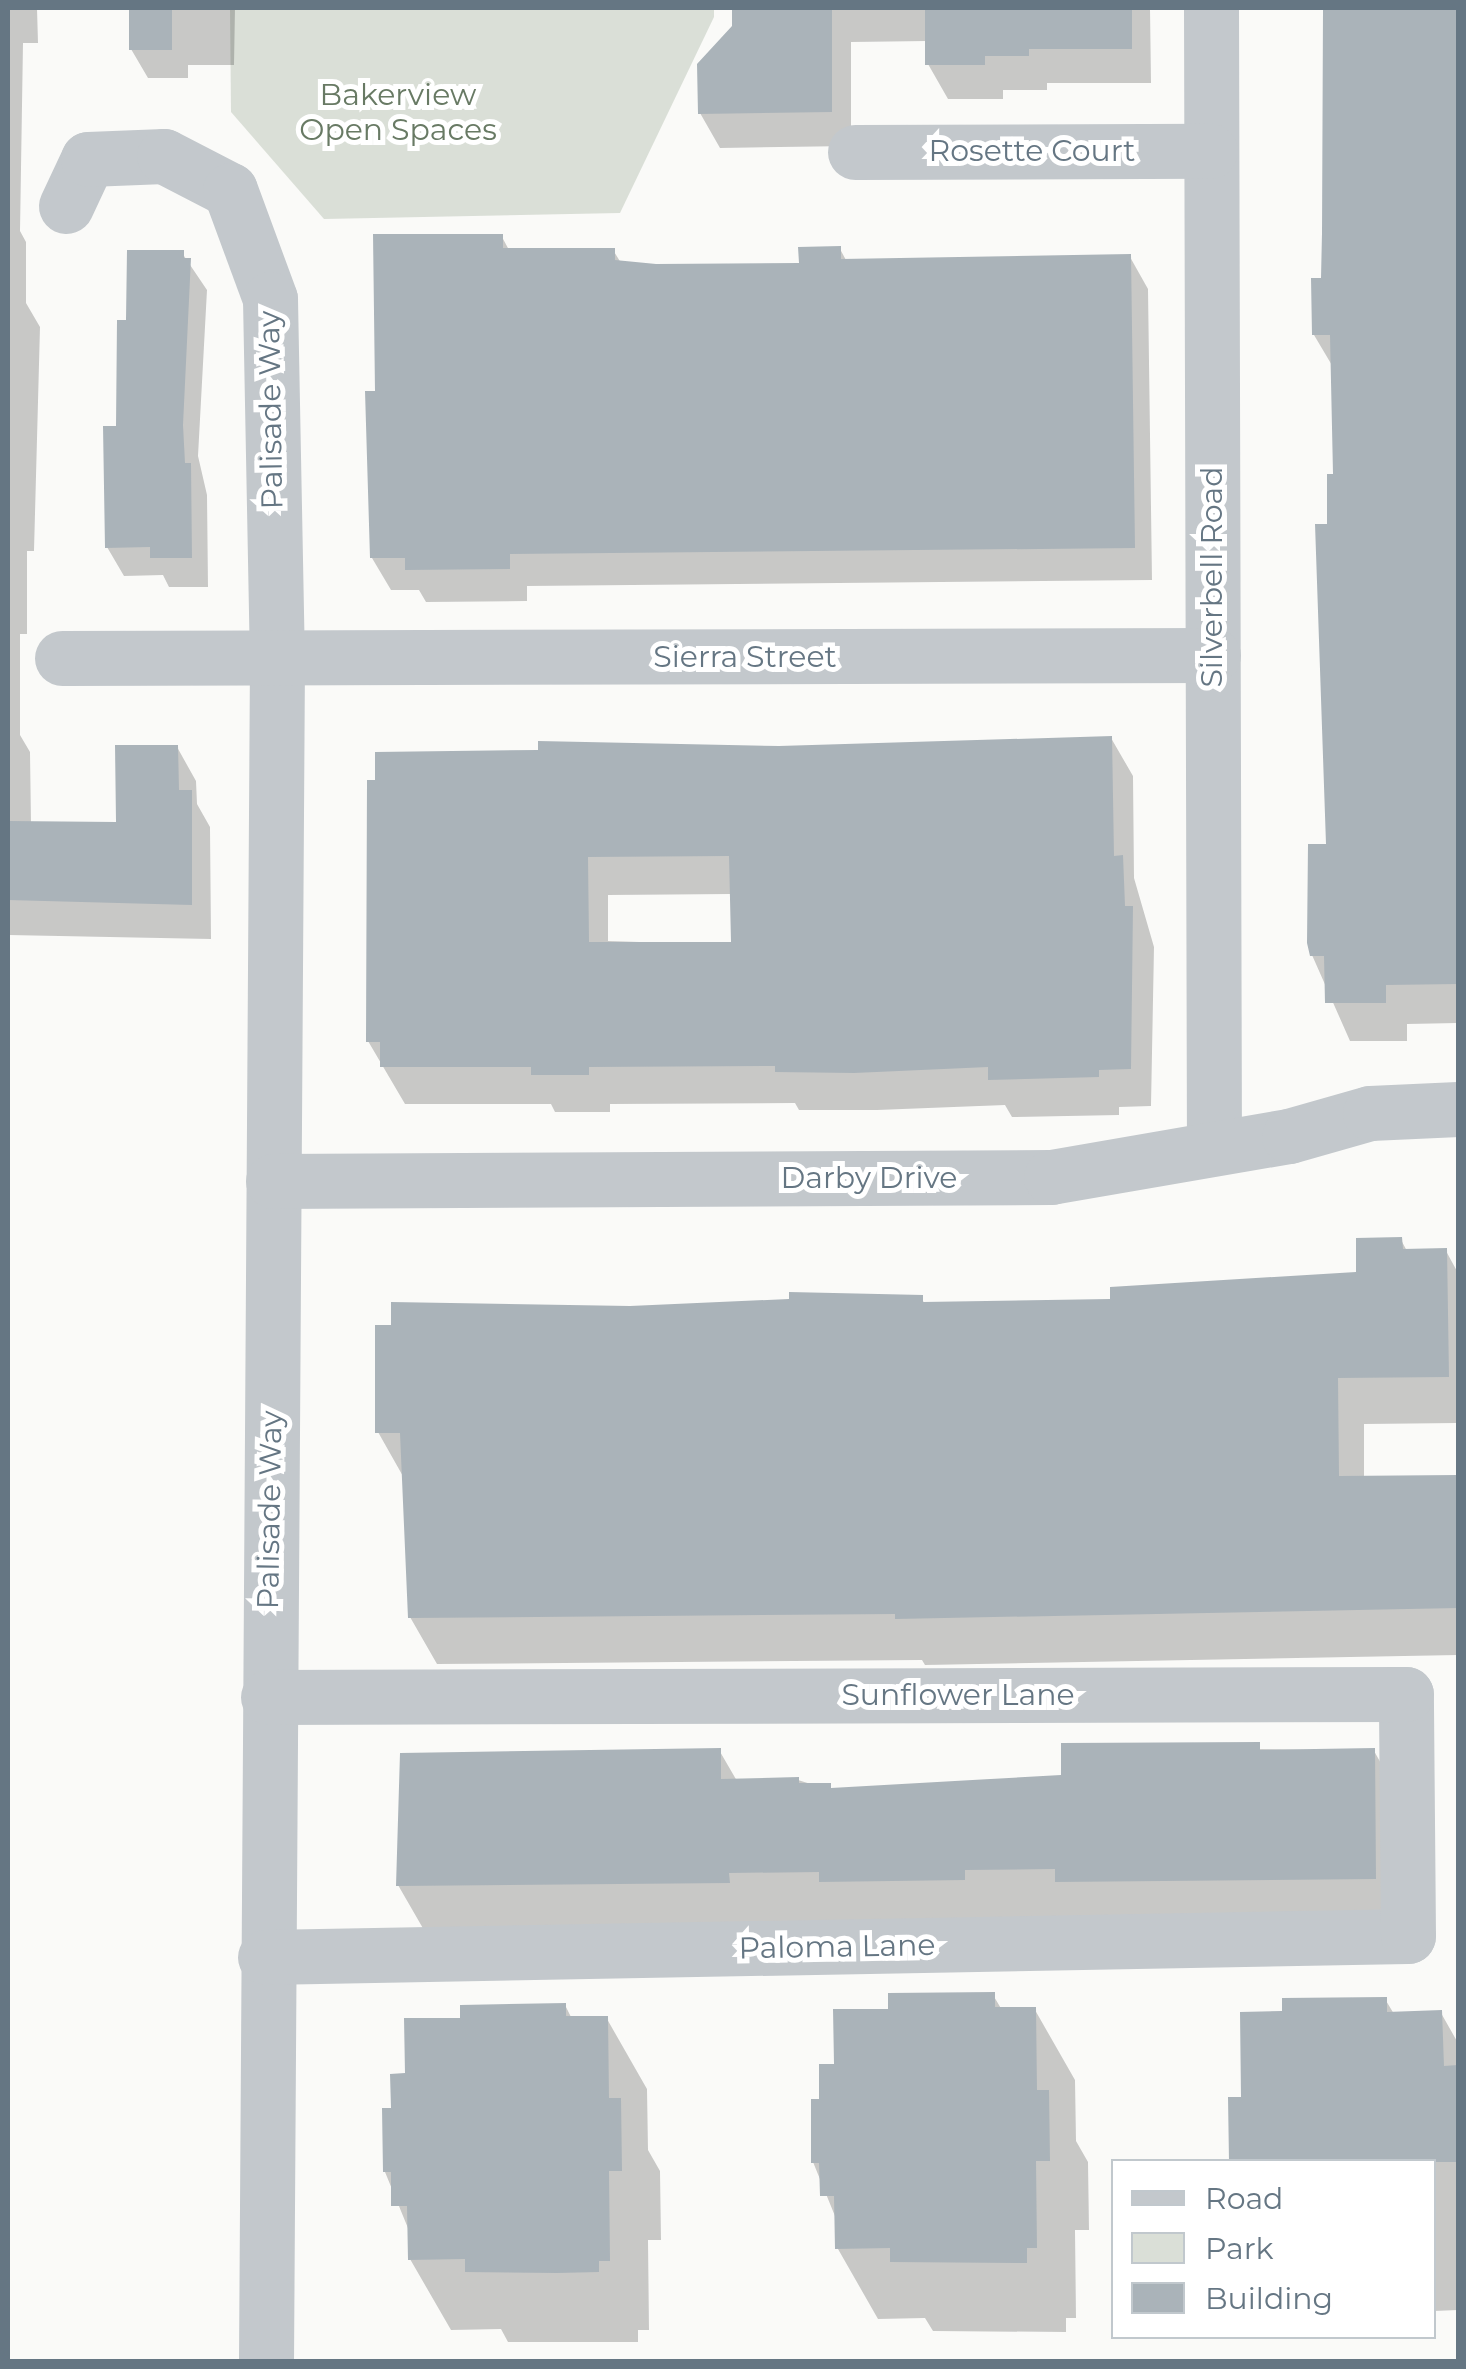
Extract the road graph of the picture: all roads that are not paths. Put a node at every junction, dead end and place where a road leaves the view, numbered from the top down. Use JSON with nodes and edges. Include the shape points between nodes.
{"nodes":[{"id":1,"x":1211,"y":8,"type":"edge"},
{"id":2,"x":1210,"y":150,"type":"junction"},
{"id":3,"x":854,"y":152,"type":"dead end"},
{"id":4,"x":66,"y":206,"type":"dead end"},
{"id":5,"x":1213,"y":655,"type":"junction"},
{"id":6,"x":62,"y":658,"type":"dead end"},
{"id":7,"x":277,"y":659,"type":"junction"},
{"id":8,"x":1458,"y":1109,"type":"edge"},
{"id":9,"x":1214,"y":1146,"type":"junction"},
{"id":10,"x":273,"y":1181,"type":"junction"},
{"id":11,"x":268,"y":1697,"type":"junction"},
{"id":12,"x":1408,"y":1936,"type":"joint"},
{"id":13,"x":265,"y":1958,"type":"junction"},
{"id":14,"x":266,"y":2362,"type":"edge"}],
"edges":[{"from":1,"to":2,"type":"street","name":"Silverbell Road"},
{"from":2,"to":3,"type":"street","name":"Rosette Court"},
{"from":2,"to":5,"type":"street","name":"Silverbell Road"},
{"from":4,"to":7,"type":"street","name":"Palisade Way","via":[[88,158],[164,156],[230,190],[270,299]]},
{"from":5,"to":7,"type":"street","name":"Sierra Street"},
{"from":5,"to":9,"type":"street","name":"Silverbell Road"},
{"from":6,"to":7,"type":"street"},
{"from":7,"to":10,"type":"street","name":"Palisade Way"},
{"from":8,"to":9,"type":"street","name":"Darby Drive","via":[[1370,1113],[1289,1136]]},
{"from":9,"to":10,"type":"street","name":"Darby Drive","via":[[1051,1177]]},
{"from":10,"to":11,"type":"street","name":"Palisade Way"},
{"from":11,"to":12,"type":"street","name":"Sunflower Lane","via":[[1406,1694]]},
{"from":11,"to":13,"type":"street","name":"Palisade Way"},
{"from":12,"to":13,"type":"street","name":"Paloma Lane"},
{"from":13,"to":14,"type":"street","name":"Palisade Way"}]}
